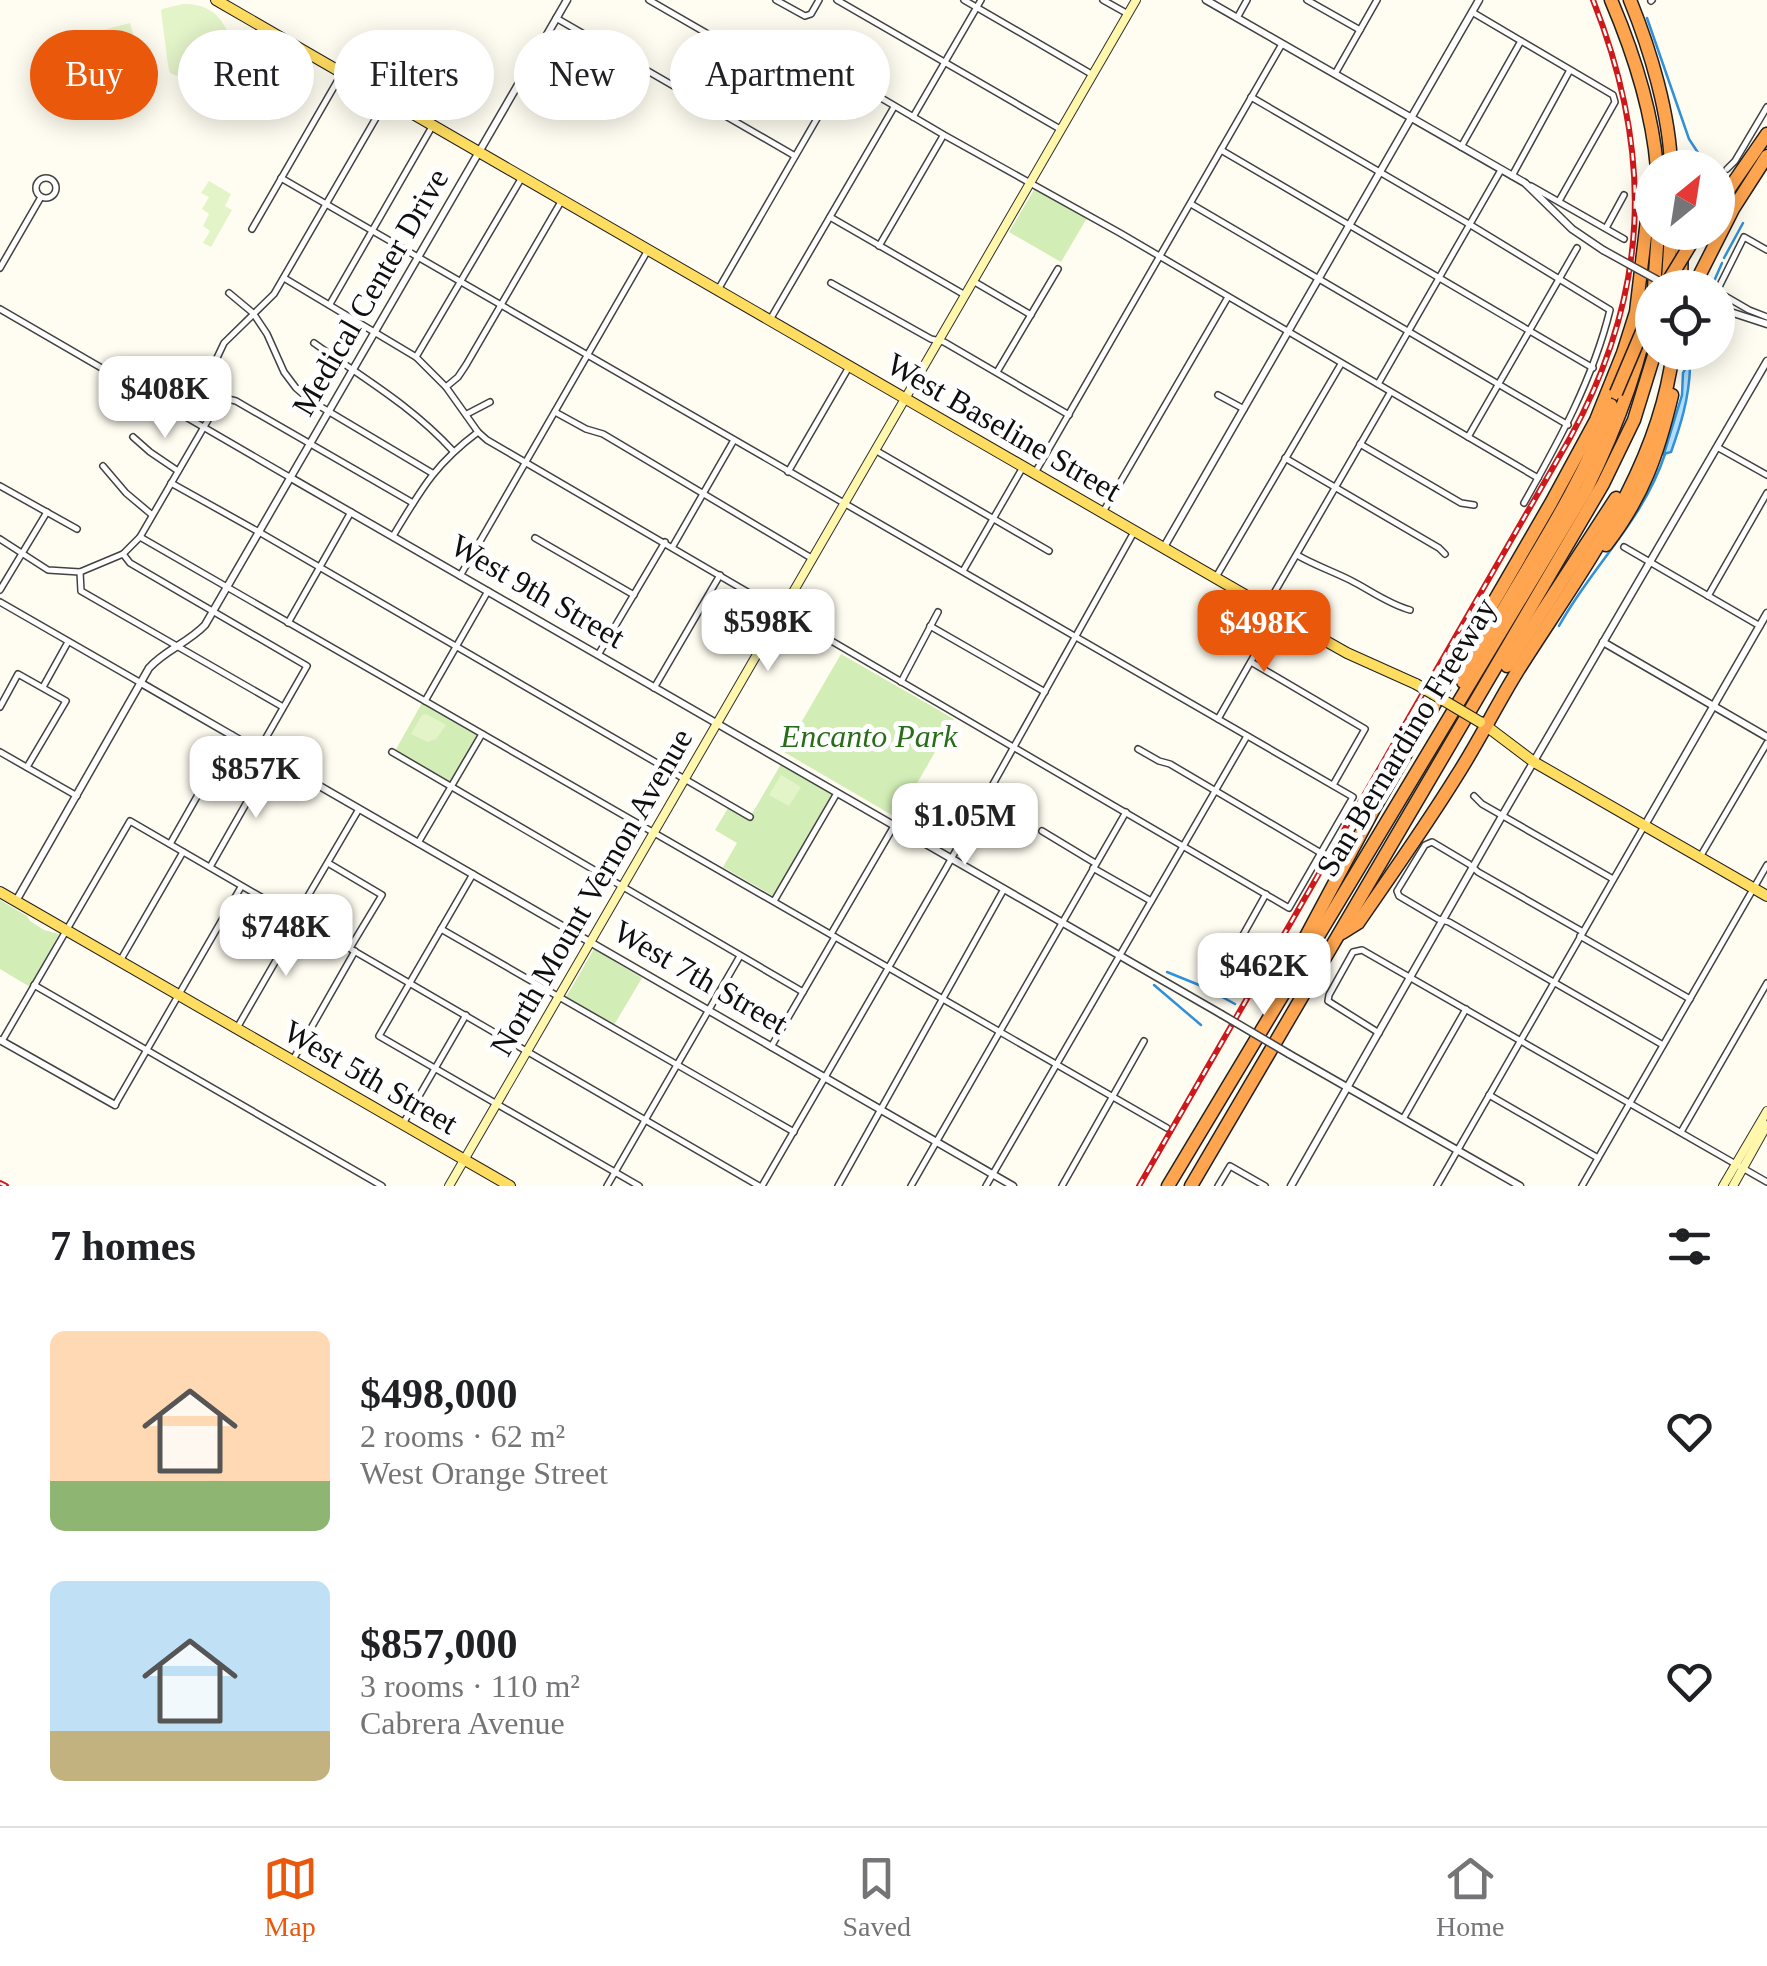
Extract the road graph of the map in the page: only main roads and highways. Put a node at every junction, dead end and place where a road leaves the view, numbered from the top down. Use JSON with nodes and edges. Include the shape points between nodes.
{"nodes":[{"id":1,"x":216,"y":0,"type":"edge"},
{"id":2,"x":1136,"y":0,"type":"edge"},
{"id":3,"x":1612,"y":0,"type":"edge"},
{"id":4,"x":1630,"y":0,"type":"edge"},
{"id":5,"x":1767,"y":134,"type":"edge"},
{"id":6,"x":1658,"y":150,"type":"edge"},
{"id":7,"x":1661,"y":150,"type":"edge"},
{"id":8,"x":1767,"y":156,"type":"edge"},
{"id":9,"x":1735,"y":180,"type":"edge"},
{"id":10,"x":1646,"y":250,"type":"edge"},
{"id":11,"x":1706,"y":270,"type":"edge"},
{"id":12,"x":1635,"y":348,"type":"edge"},
{"id":13,"x":1635,"y":368,"type":"edge"},
{"id":14,"x":1650,"y":370,"type":"edge"},
{"id":15,"x":1664,"y":370,"type":"edge"},
{"id":16,"x":1671,"y":370,"type":"edge"},
{"id":17,"x":1678,"y":370,"type":"edge"},
{"id":18,"x":905,"y":399,"type":"junction"},
{"id":19,"x":1604,"y":426,"type":"junction"},
{"id":20,"x":1552,"y":503,"type":"junction"},
{"id":21,"x":1579,"y":576,"type":"junction"},
{"id":22,"x":1438,"y":697,"type":"junction"},
{"id":23,"x":1478,"y":698,"type":"junction"},
{"id":24,"x":1483,"y":724,"type":"junction"},
{"id":25,"x":1415,"y":775,"type":"junction"},
{"id":26,"x":0,"y":892,"type":"edge"},
{"id":27,"x":1767,"y":896,"type":"edge"},
{"id":28,"x":1340,"y":935,"type":"junction"},
{"id":29,"x":1278,"y":1002,"type":"junction"},
{"id":30,"x":1767,"y":1111,"type":"edge"},
{"id":31,"x":1767,"y":1124,"type":"edge"},
{"id":32,"x":464,"y":1160,"type":"junction"},
{"id":33,"x":1739,"y":1166,"type":"junction"},
{"id":34,"x":1178,"y":1168,"type":"junction"},
{"id":35,"x":450,"y":1186,"type":"edge"},
{"id":36,"x":510,"y":1186,"type":"edge"},
{"id":37,"x":1160,"y":1186,"type":"edge"},
{"id":38,"x":1168,"y":1186,"type":"edge"},
{"id":39,"x":1192,"y":1186,"type":"edge"},
{"id":40,"x":1723,"y":1186,"type":"edge"},
{"id":41,"x":1733,"y":1186,"type":"edge"}],
"edges":[{"from":1,"to":18,"type":"main road","name":"West Baseline Street"},
{"from":2,"to":18,"type":"main road","name":"North Mount Vernon Avenue"},
{"from":3,"to":6,"type":"highway"},
{"from":4,"to":7,"type":"highway","via":[[1655,78]]},
{"from":5,"to":9,"type":"highway"},
{"from":8,"to":11,"type":"highway"},
{"from":10,"to":20,"type":"highway","via":[[1630,333],[1600,412]]},
{"from":12,"to":19,"type":"highway","bridge":true},
{"from":13,"to":25,"type":"highway","name":"San Bernardino Freeway","via":[[1606,448]]},
{"from":14,"to":23,"type":"highway","name":"San Bernardino Freeway","via":[[1620,452]]},
{"from":15,"to":23,"type":"highway","via":[[1611,507],[1503,671]]},
{"from":16,"to":21,"type":"highway","via":[[1636,476]]},
{"from":17,"to":21,"type":"highway","via":[[1641,492]]},
{"from":18,"to":22,"type":"main road","name":"West Baseline Street","bridge":true,"via":[[1347,653]]},
{"from":18,"to":32,"type":"main road","name":"North Mount Vernon Avenue"},
{"from":19,"to":20,"type":"highway"},
{"from":19,"to":25,"type":"highway"},
{"from":20,"to":22,"type":"highway"},
{"from":21,"to":24,"type":"highway"},
{"from":22,"to":24,"type":"main road","name":"West Baseline Street","bridge":true},
{"from":22,"to":29,"type":"highway","via":[[1288,970]]},
{"from":23,"to":28,"type":"highway","name":"San Bernardino Freeway"},
{"from":24,"to":27,"type":"main road","name":"West Baseline Street","via":[[1534,762]]},
{"from":24,"to":28,"type":"highway","via":[[1458,775],[1384,886],[1358,923]]},
{"from":25,"to":29,"type":"highway","name":"San Bernardino Freeway"},
{"from":26,"to":32,"type":"main road","name":"West 5th Street"},
{"from":28,"to":39,"type":"highway","name":"San Bernardino Freeway"},
{"from":29,"to":34,"type":"highway","name":"San Bernardino Freeway"},
{"from":30,"to":33,"type":"main road"},
{"from":31,"to":33,"type":"main road"},
{"from":32,"to":35,"type":"main road","name":"North Mount Vernon Avenue"},
{"from":32,"to":36,"type":"main road","name":"West 5th Street"},
{"from":33,"to":40,"type":"main road"},
{"from":33,"to":41,"type":"main road"},
{"from":34,"to":37,"type":"highway"},
{"from":34,"to":38,"type":"highway","name":"San Bernardino Freeway"}]}
